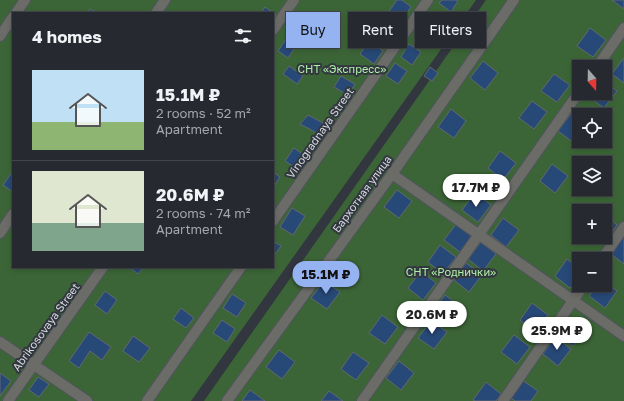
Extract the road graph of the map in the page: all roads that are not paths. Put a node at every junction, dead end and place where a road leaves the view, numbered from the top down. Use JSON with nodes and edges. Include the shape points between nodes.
{"nodes":[{"id":1,"x":25,"y":0,"type":"edge"},
{"id":2,"x":165,"y":0,"type":"edge"},
{"id":3,"x":294,"y":0,"type":"edge"},
{"id":4,"x":428,"y":0,"type":"edge"},
{"id":5,"x":514,"y":0,"type":"edge"},
{"id":6,"x":17,"y":12,"type":"edge"},
{"id":7,"x":157,"y":12,"type":"edge"},
{"id":8,"x":12,"y":18,"type":"edge"},
{"id":9,"x":624,"y":28,"type":"edge"},
{"id":10,"x":274,"y":29,"type":"edge"},
{"id":11,"x":0,"y":36,"type":"edge"},
{"id":12,"x":602,"y":60,"type":"edge"},
{"id":13,"x":573,"y":100,"type":"edge"},
{"id":14,"x":392,"y":174,"type":"junction"},
{"id":15,"x":12,"y":215,"type":"edge"},
{"id":16,"x":274,"y":221,"type":"edge"},
{"id":17,"x":624,"y":227,"type":"edge"},
{"id":18,"x":0,"y":233,"type":"edge"},
{"id":19,"x":479,"y":236,"type":"junction"},
{"id":20,"x":607,"y":252,"type":"edge"},
{"id":21,"x":102,"y":268,"type":"edge"},
{"id":22,"x":240,"y":268,"type":"edge"},
{"id":23,"x":579,"y":292,"type":"edge"},
{"id":24,"x":573,"y":300,"type":"junction"},
{"id":25,"x":624,"y":336,"type":"edge"},
{"id":26,"x":0,"y":342,"type":"edge"},
{"id":27,"x":33,"y":365,"type":"junction"},
{"id":28,"x":8,"y":401,"type":"edge"},
{"id":29,"x":87,"y":401,"type":"edge"},
{"id":30,"x":147,"y":401,"type":"edge"},
{"id":31,"x":227,"y":401,"type":"edge"},
{"id":32,"x":362,"y":401,"type":"edge"},
{"id":33,"x":503,"y":401,"type":"edge"}],
"edges":[{"from":1,"to":6,"type":"street"},
{"from":2,"to":7,"type":"street"},
{"from":3,"to":10,"type":"street"},
{"from":4,"to":16,"type":"street","name":"Vinogradnaya Street"},
{"from":5,"to":14,"type":"street","name":"Бархотная улица"},
{"from":8,"to":11,"type":"street"},
{"from":9,"to":12,"type":"street"},
{"from":13,"to":19,"type":"street"},
{"from":14,"to":19,"type":"street"},
{"from":14,"to":31,"type":"street","name":"Бархотная улица"},
{"from":15,"to":18,"type":"street"},
{"from":17,"to":20,"type":"street"},
{"from":19,"to":24,"type":"street"},
{"from":19,"to":32,"type":"street"},
{"from":21,"to":27,"type":"street","name":"Abrikosovaya Street"},
{"from":22,"to":30,"type":"street"},
{"from":23,"to":24,"type":"street"},
{"from":24,"to":25,"type":"street"},
{"from":24,"to":33,"type":"street"},
{"from":26,"to":27,"type":"street"},
{"from":27,"to":28,"type":"street","name":"Abrikosovaya Street"},
{"from":27,"to":29,"type":"street"}]}
